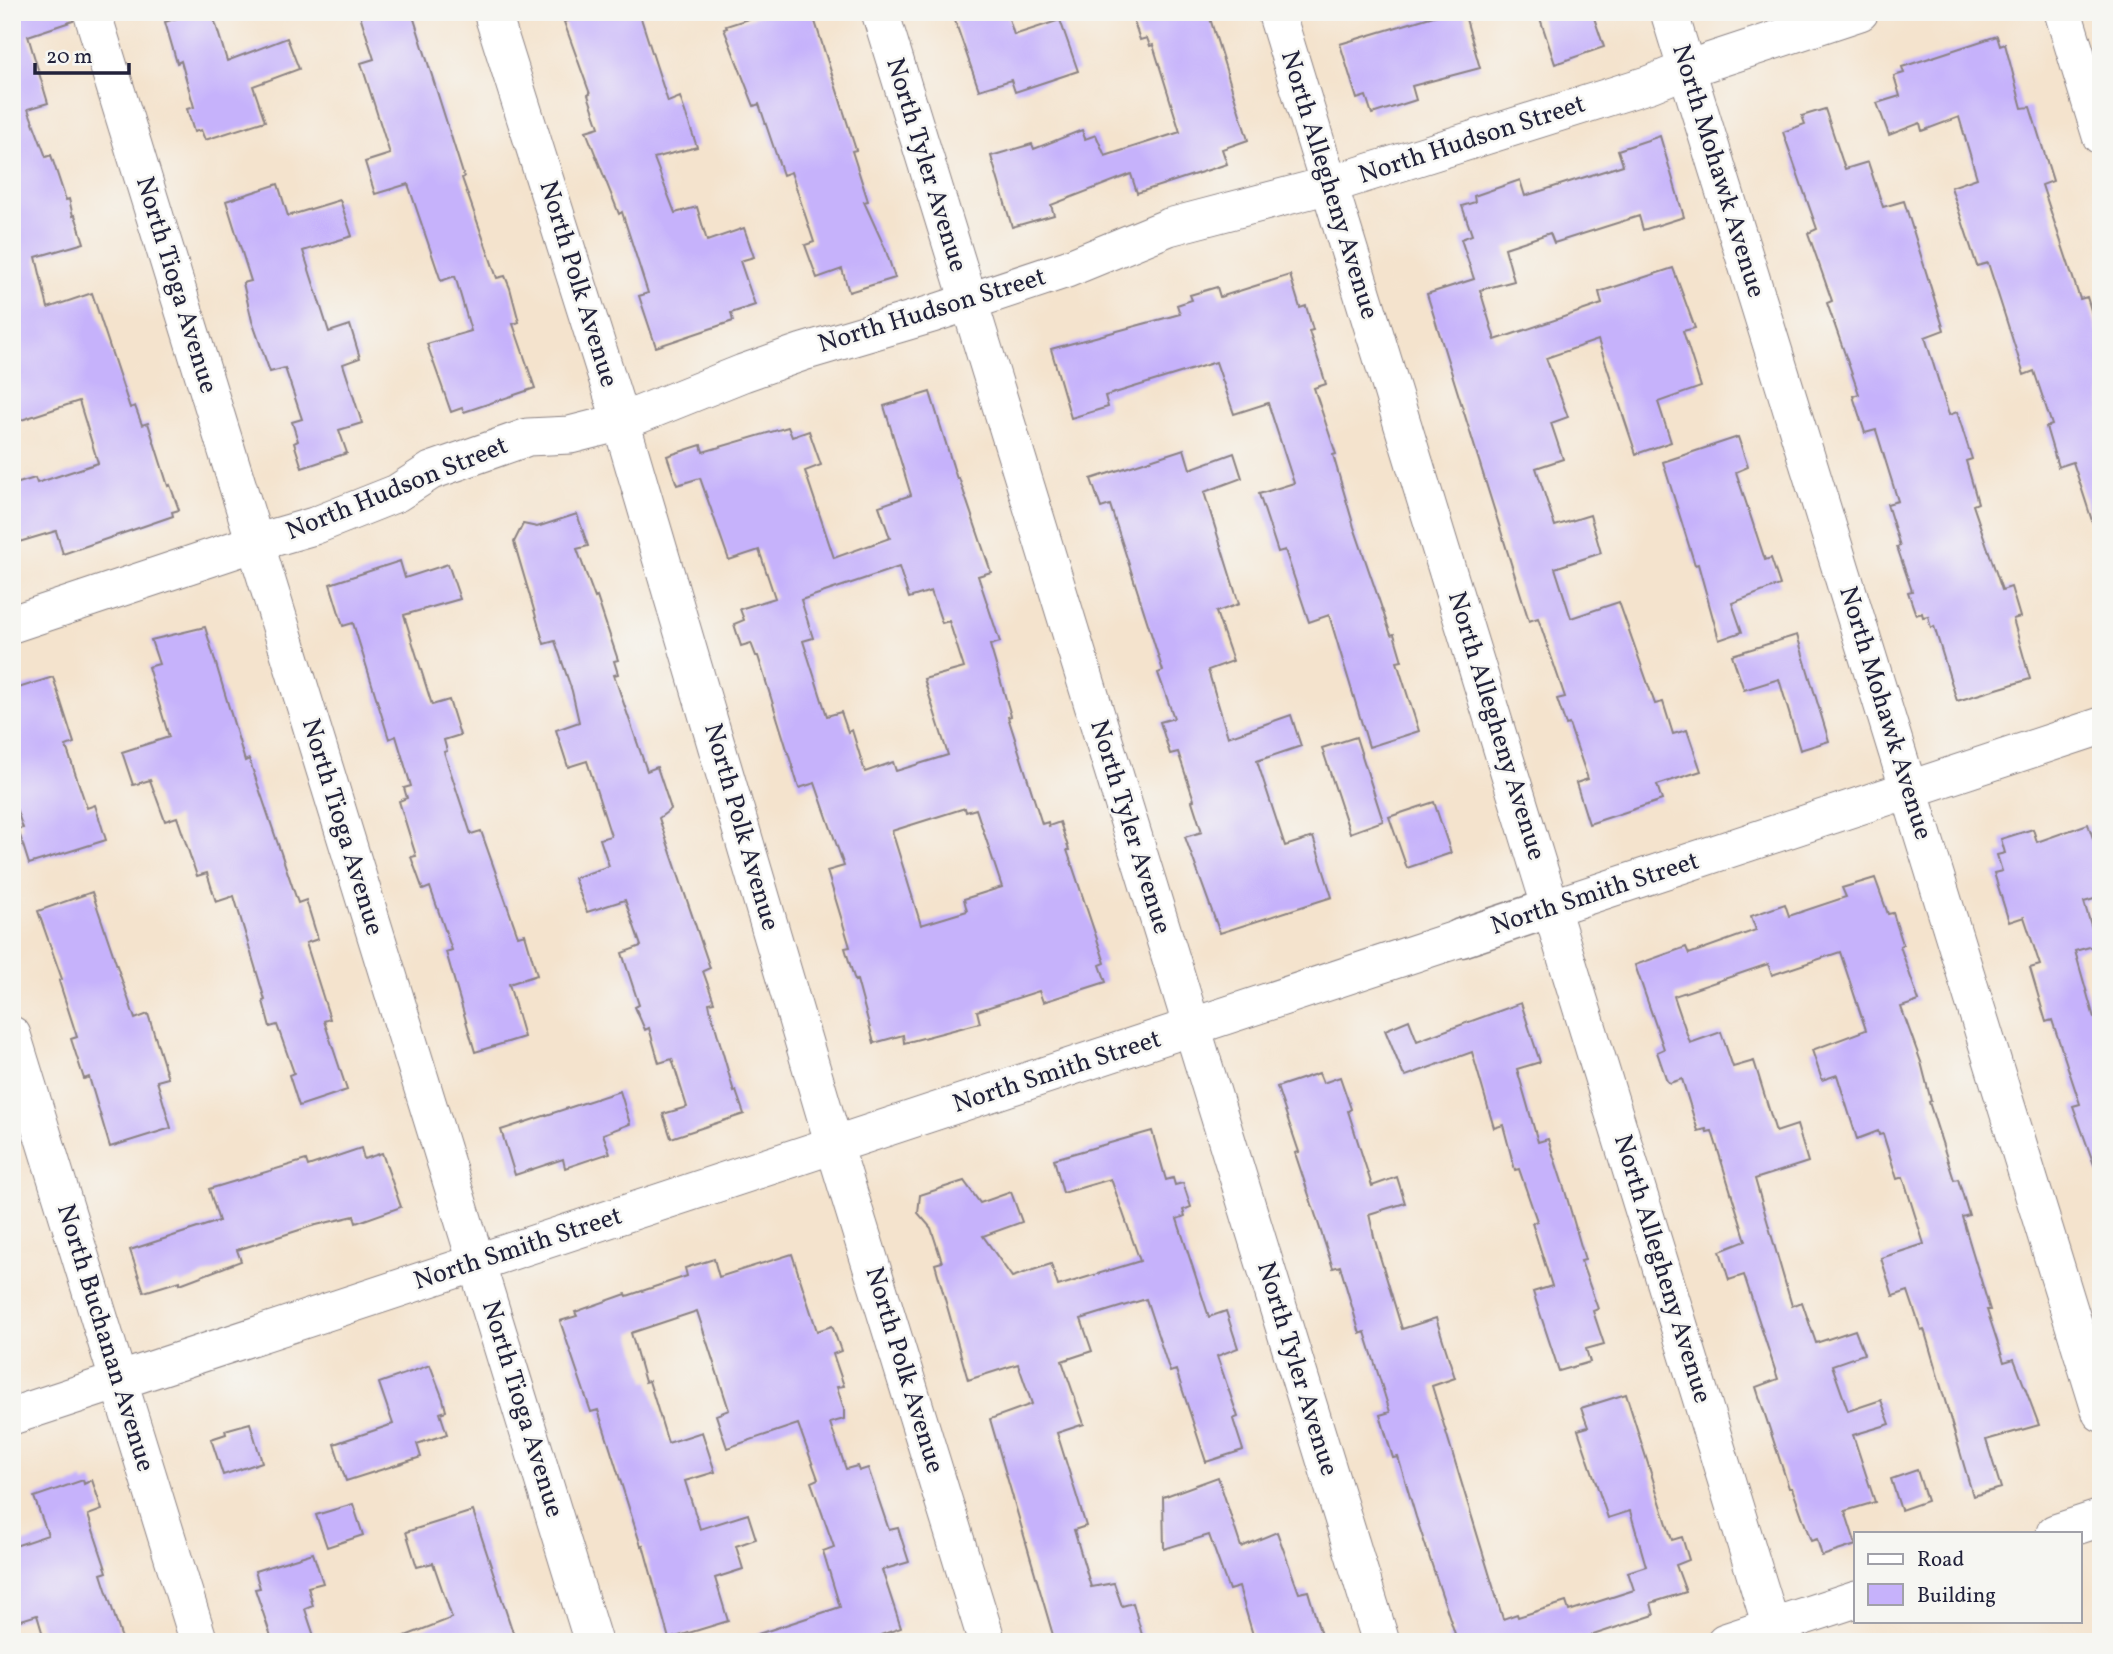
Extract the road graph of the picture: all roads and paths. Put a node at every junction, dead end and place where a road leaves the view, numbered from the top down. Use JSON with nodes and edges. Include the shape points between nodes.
{"nodes":[{"id":1,"x":92,"y":12,"type":"edge"},
{"id":2,"x":492,"y":12,"type":"edge"},
{"id":3,"x":880,"y":12,"type":"edge"},
{"id":4,"x":1276,"y":12,"type":"edge"},
{"id":5,"x":1669,"y":12,"type":"edge"},
{"id":6,"x":1860,"y":12,"type":"edge"},
{"id":7,"x":2063,"y":12,"type":"edge"},
{"id":8,"x":1687,"y":69,"type":"junction"},
{"id":9,"x":2101,"y":136,"type":"edge"},
{"id":10,"x":1329,"y":185,"type":"junction"},
{"id":11,"x":968,"y":302,"type":"junction"},
{"id":12,"x":621,"y":422,"type":"junction"},
{"id":13,"x":255,"y":543,"type":"junction"},
{"id":14,"x":12,"y":624,"type":"edge"},
{"id":15,"x":2101,"y":726,"type":"edge"},
{"id":16,"x":1909,"y":790,"type":"junction"},
{"id":17,"x":1551,"y":908,"type":"junction"},
{"id":18,"x":1461,"y":938,"type":"joint"},
{"id":19,"x":1192,"y":1027,"type":"junction"},
{"id":20,"x":12,"y":1035,"type":"edge"},
{"id":21,"x":835,"y":1145,"type":"junction"},
{"id":22,"x":477,"y":1263,"type":"junction"},
{"id":23,"x":119,"y":1382,"type":"junction"},
{"id":24,"x":2101,"y":1413,"type":"edge"},
{"id":25,"x":12,"y":1416,"type":"edge"},
{"id":26,"x":2101,"y":1518,"type":"edge"},
{"id":27,"x":2058,"y":1532,"type":"edge"},
{"id":28,"x":1854,"y":1600,"type":"edge"},
{"id":29,"x":1774,"y":1634,"type":"edge"},
{"id":30,"x":199,"y":1642,"type":"edge"},
{"id":31,"x":593,"y":1642,"type":"edge"},
{"id":32,"x":987,"y":1642,"type":"edge"},
{"id":33,"x":1381,"y":1642,"type":"edge"},
{"id":34,"x":1725,"y":1642,"type":"edge"}],
"edges":[{"from":1,"to":13,"type":"street","name":"North Tioga Avenue"},
{"from":2,"to":12,"type":"street","name":"North Polk Avenue"},
{"from":3,"to":11,"type":"street","name":"North Tyler Avenue"},
{"from":4,"to":10,"type":"street","name":"North Allegheny Avenue"},
{"from":5,"to":8,"type":"street","name":"North Mohawk Avenue"},
{"from":6,"to":8,"type":"street","name":"North Hudson Street"},
{"from":7,"to":9,"type":"street"},
{"from":8,"to":10,"type":"street","name":"North Hudson Street"},
{"from":8,"to":16,"type":"street","name":"North Mohawk Avenue"},
{"from":10,"to":11,"type":"street","name":"North Hudson Street","via":[[1169,227],[1067,269]]},
{"from":10,"to":17,"type":"street","name":"North Allegheny Avenue"},
{"from":11,"to":12,"type":"street","name":"North Hudson Street","via":[[803,352]]},
{"from":11,"to":19,"type":"street","name":"North Tyler Avenue"},
{"from":12,"to":13,"type":"street","name":"North Hudson Street","via":[[570,435],[528,437],[431,471],[397,493],[314,526]]},
{"from":12,"to":21,"type":"street","name":"North Polk Avenue"},
{"from":13,"to":14,"type":"street","name":"North Hudson Street"},
{"from":13,"to":22,"type":"street","name":"North Tioga Avenue"},
{"from":15,"to":16,"type":"street","name":"North Smith Street"},
{"from":16,"to":17,"type":"street","name":"North Smith Street"},
{"from":16,"to":24,"type":"street","name":"North Mohawk Avenue"},
{"from":17,"to":18,"type":"street","name":"North Smith Street"},
{"from":17,"to":29,"type":"street","name":"North Allegheny Avenue"},
{"from":18,"to":19,"type":"street","name":"North Smith Street"},
{"from":19,"to":21,"type":"street","name":"North Smith Street"},
{"from":19,"to":33,"type":"street","name":"North Tyler Avenue"},
{"from":20,"to":23,"type":"street","name":"North Buchanan Avenue"},
{"from":21,"to":22,"type":"street","name":"North Smith Street"},
{"from":21,"to":32,"type":"street","name":"North Polk Avenue"},
{"from":22,"to":23,"type":"street","name":"North Smith Street"},
{"from":22,"to":31,"type":"street","name":"North Tioga Avenue"},
{"from":23,"to":25,"type":"street","name":"North Smith Street"},
{"from":23,"to":30,"type":"street","name":"North Buchanan Avenue"},
{"from":26,"to":27,"type":"street"},
{"from":28,"to":29,"type":"street"},
{"from":29,"to":34,"type":"street"}]}
